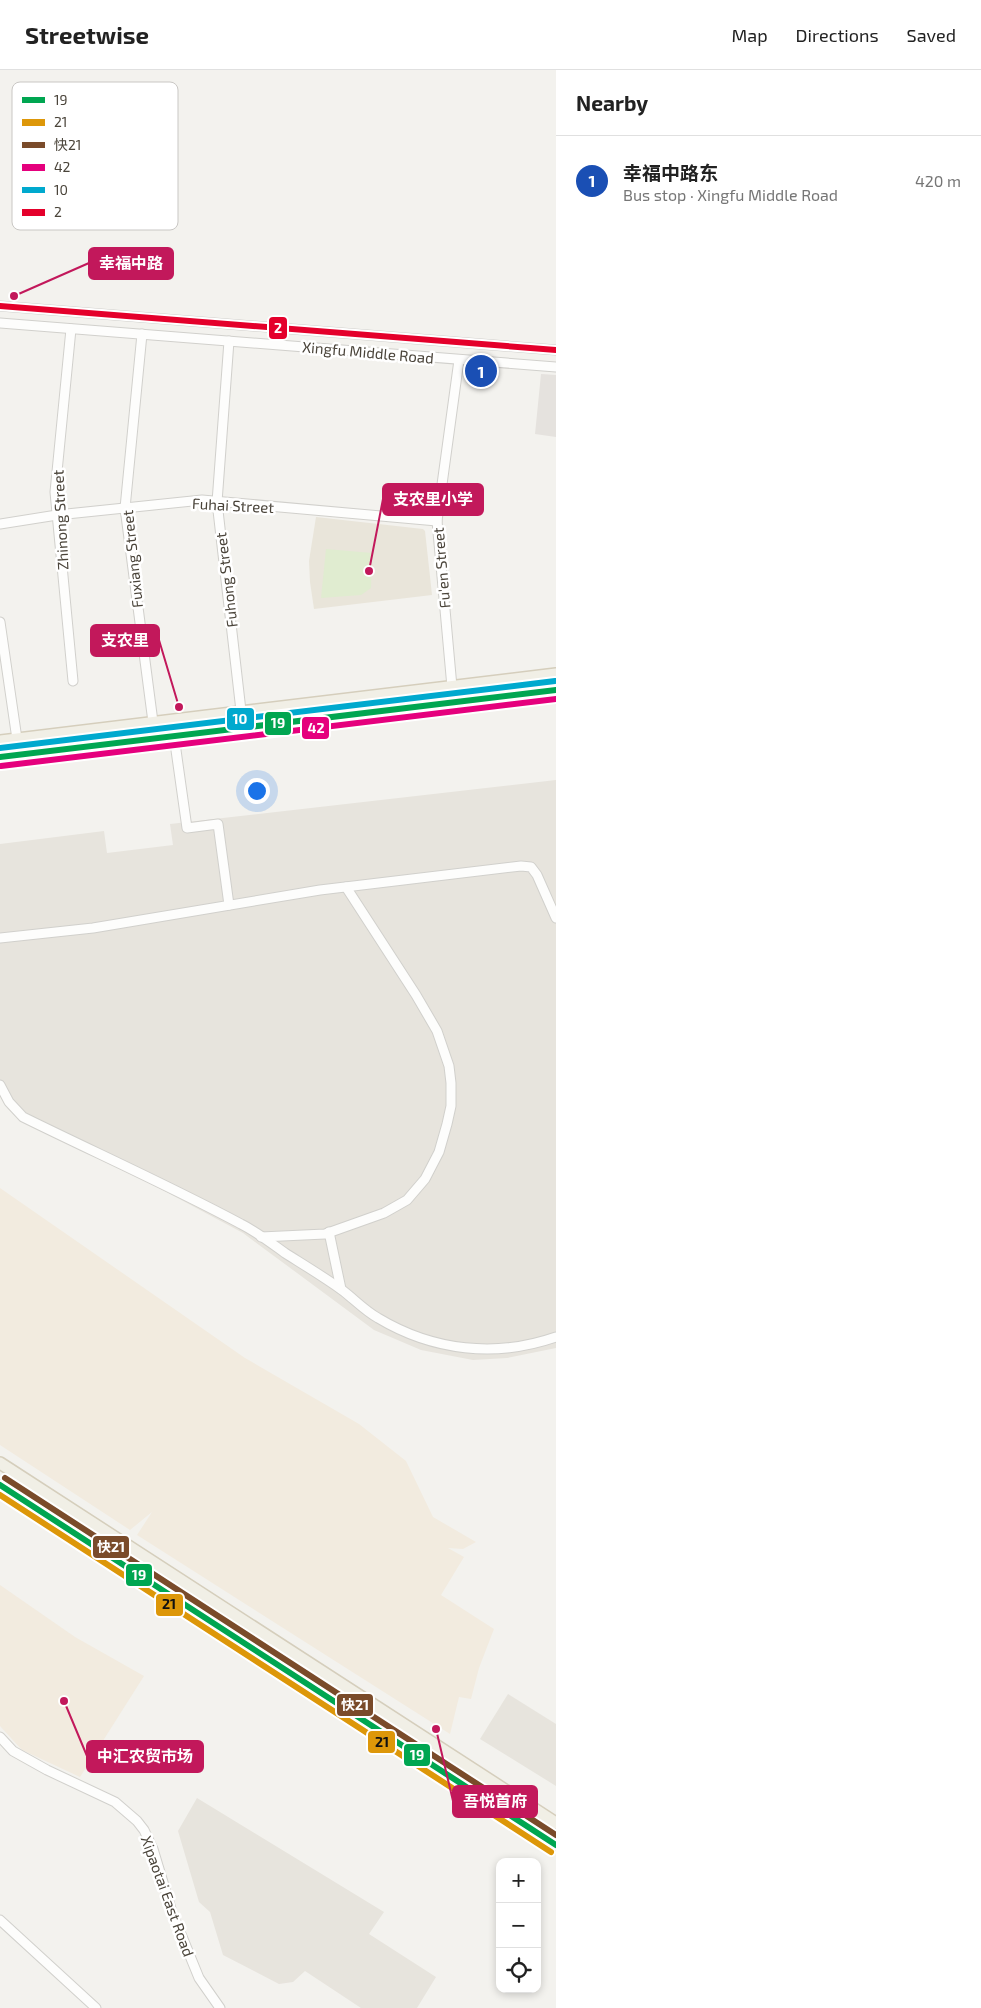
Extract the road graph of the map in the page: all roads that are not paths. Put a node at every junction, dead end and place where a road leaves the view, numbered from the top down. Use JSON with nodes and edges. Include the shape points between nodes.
{"nodes":[{"id":1,"x":0,"y":306,"type":"edge"},
{"id":2,"x":0,"y":323,"type":"edge"},
{"id":3,"x":0,"y":327,"type":"edge"},
{"id":4,"x":71,"y":329,"type":"junction"},
{"id":5,"x":142,"y":334,"type":"junction"},
{"id":6,"x":229,"y":341,"type":"junction"},
{"id":7,"x":556,"y":350,"type":"edge"},
{"id":8,"x":459,"y":360,"type":"junction"},
{"id":9,"x":556,"y":368,"type":"edge"},
{"id":10,"x":217,"y":502,"type":"junction"},
{"id":11,"x":125,"y":508,"type":"junction"},
{"id":12,"x":57,"y":515,"type":"junction"},
{"id":13,"x":437,"y":521,"type":"junction"},
{"id":14,"x":0,"y":524,"type":"edge"},
{"id":15,"x":0,"y":622,"type":"edge"},
{"id":16,"x":556,"y":674,"type":"edge"},
{"id":17,"x":73,"y":681,"type":"dead end"},
{"id":18,"x":452,"y":687,"type":"junction"},
{"id":19,"x":556,"y":690,"type":"edge"},
{"id":20,"x":241,"y":712,"type":"junction"},
{"id":21,"x":152,"y":722,"type":"junction"},
{"id":22,"x":243,"y":728,"type":"junction"},
{"id":23,"x":174,"y":736,"type":"junction"},
{"id":24,"x":17,"y":739,"type":"junction"},
{"id":25,"x":0,"y":741,"type":"edge"},
{"id":26,"x":0,"y":757,"type":"edge"},
{"id":27,"x":346,"y":887,"type":"junction"},
{"id":28,"x":229,"y":905,"type":"junction"},
{"id":29,"x":556,"y":918,"type":"edge"},
{"id":30,"x":0,"y":938,"type":"edge"},
{"id":31,"x":0,"y":1085,"type":"edge"},
{"id":32,"x":329,"y":1232,"type":"junction"},
{"id":33,"x":261,"y":1237,"type":"junction"},
{"id":34,"x":341,"y":1289,"type":"junction"},
{"id":35,"x":556,"y":1337,"type":"edge"},
{"id":36,"x":0,"y":1464,"type":"edge"},
{"id":37,"x":0,"y":1485,"type":"edge"},
{"id":38,"x":0,"y":1737,"type":"edge"},
{"id":39,"x":556,"y":1823,"type":"edge"},
{"id":40,"x":556,"y":1845,"type":"edge"},
{"id":41,"x":0,"y":1920,"type":"edge"},
{"id":42,"x":96,"y":2008,"type":"edge"},
{"id":43,"x":220,"y":2008,"type":"edge"}],
"edges":[{"from":1,"to":7,"type":"street","name":"Xingfu Middle Road"},
{"from":2,"to":3,"type":"street"},
{"from":2,"to":4,"type":"street","name":"Xingfu Middle Road"},
{"from":4,"to":5,"type":"street","name":"Xingfu Middle Road"},
{"from":4,"to":12,"type":"street","name":"Zhinong Street","via":[[55,474]]},
{"from":5,"to":6,"type":"street","name":"Xingfu Middle Road"},
{"from":5,"to":11,"type":"street","name":"Fuxiang Street"},
{"from":6,"to":8,"type":"street","name":"Xingfu Middle Road"},
{"from":6,"to":10,"type":"street","name":"Fuhong Street"},
{"from":8,"to":9,"type":"street","name":"Xingfu Middle Road"},
{"from":8,"to":13,"type":"street","name":"Fu'en Street"},
{"from":10,"to":11,"type":"street","name":"Fuhai Street","via":[[202,500]]},
{"from":10,"to":13,"type":"street","name":"Fuhai Street"},
{"from":10,"to":20,"type":"street","name":"Fuhong Street"},
{"from":11,"to":12,"type":"street","name":"Fuhai Street"},
{"from":11,"to":21,"type":"street","name":"Fuxiang Street"},
{"from":12,"to":14,"type":"street","name":"Fuhai Street"},
{"from":12,"to":17,"type":"street","name":"Zhinong Street"},
{"from":13,"to":18,"type":"street","name":"Fu'en Street"},
{"from":15,"to":24,"type":"street"},
{"from":16,"to":18,"type":"main road"},
{"from":18,"to":20,"type":"main road"},
{"from":19,"to":22,"type":"main road"},
{"from":20,"to":21,"type":"main road"},
{"from":20,"to":22,"type":"street","name":"Fuhong Street"},
{"from":21,"to":24,"type":"main road"},
{"from":22,"to":23,"type":"main road"},
{"from":23,"to":26,"type":"main road"},
{"from":23,"to":28,"type":"street","via":[[187,828],[218,824]]},
{"from":24,"to":25,"type":"main road"},
{"from":27,"to":28,"type":"street"},
{"from":27,"to":29,"type":"street","via":[[530,867],[538,875]]},
{"from":27,"to":32,"type":"street","via":[[437,1031],[449,1066],[451,1106],[439,1152],[425,1179],[408,1200],[384,1213]]},
{"from":28,"to":30,"type":"street","via":[[93,928]]},
{"from":31,"to":33,"type":"street","via":[[9,1102],[23,1117],[243,1224]]},
{"from":32,"to":33,"type":"street"},
{"from":32,"to":34,"type":"street"},
{"from":33,"to":34,"type":"street"},
{"from":34,"to":35,"type":"street","via":[[377,1318],[447,1346],[476,1350],[507,1349]]},
{"from":36,"to":39,"type":"main road"},
{"from":37,"to":40,"type":"main road"},
{"from":38,"to":43,"type":"street","name":"Xipaotai East Road","via":[[13,1751],[115,1802],[137,1821],[153,1849],[172,1912],[199,1978]]},
{"from":41,"to":42,"type":"street"}]}
